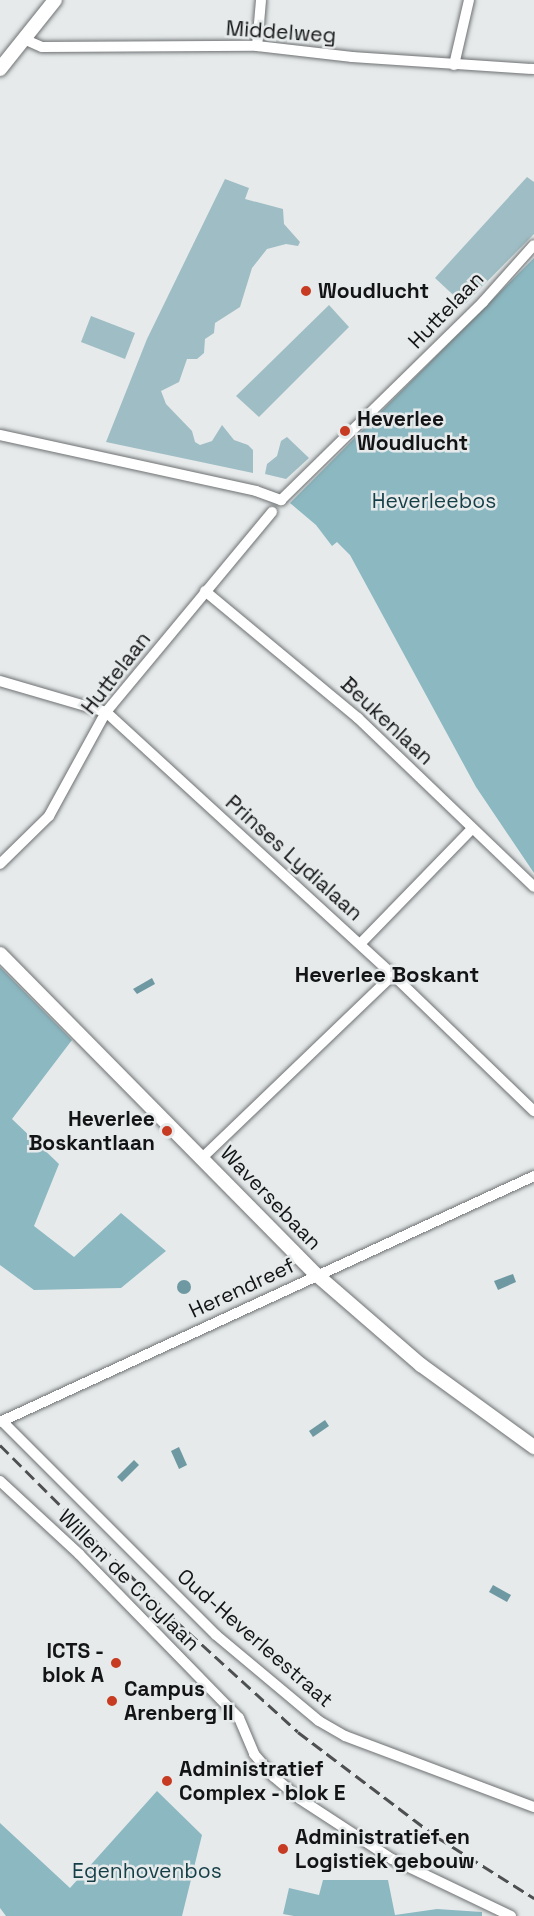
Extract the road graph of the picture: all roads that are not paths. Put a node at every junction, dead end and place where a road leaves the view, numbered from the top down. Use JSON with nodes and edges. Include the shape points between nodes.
{"nodes":[{"id":1,"x":261,"y":0,"type":"edge"},
{"id":2,"x":470,"y":0,"type":"edge"},
{"id":3,"x":51,"y":1,"type":"edge"},
{"id":4,"x":26,"y":40,"type":"junction"},
{"id":5,"x":257,"y":46,"type":"junction"},
{"id":6,"x":454,"y":65,"type":"junction"},
{"id":7,"x":0,"y":69,"type":"edge"},
{"id":8,"x":534,"y":69,"type":"edge"},
{"id":9,"x":534,"y":245,"type":"edge"},
{"id":10,"x":0,"y":435,"type":"edge"},
{"id":11,"x":272,"y":512,"type":"dead end"},
{"id":12,"x":205,"y":591,"type":"junction"},
{"id":13,"x":0,"y":681,"type":"edge"},
{"id":14,"x":106,"y":712,"type":"junction"},
{"id":15,"x":472,"y":829,"type":"junction"},
{"id":16,"x":0,"y":864,"type":"edge"},
{"id":17,"x":534,"y":887,"type":"edge"},
{"id":18,"x":360,"y":944,"type":"junction"},
{"id":19,"x":0,"y":954,"type":"edge"},
{"id":20,"x":393,"y":975,"type":"junction"},
{"id":21,"x":534,"y":1111,"type":"edge"},
{"id":22,"x":202,"y":1158,"type":"junction"},
{"id":23,"x":534,"y":1176,"type":"edge"},
{"id":24,"x":317,"y":1275,"type":"junction"},
{"id":25,"x":1,"y":1421,"type":"edge"},
{"id":26,"x":534,"y":1447,"type":"edge"},
{"id":27,"x":0,"y":1481,"type":"edge"},
{"id":28,"x":534,"y":1807,"type":"edge"},
{"id":29,"x":511,"y":1916,"type":"edge"}],
"edges":[{"from":1,"to":5,"type":"street"},
{"from":2,"to":6,"type":"street"},
{"from":3,"to":4,"type":"street"},
{"from":4,"to":5,"type":"street","name":"Middelweg","via":[[42,47]]},
{"from":4,"to":7,"type":"street"},
{"from":5,"to":6,"type":"street","name":"Middelweg"},
{"from":6,"to":8,"type":"street","name":"Middelweg"},
{"from":9,"to":10,"type":"street","name":"Huttelaan","via":[[483,302],[281,500],[256,491]]},
{"from":11,"to":12,"type":"street","name":"Huttelaan"},
{"from":12,"to":14,"type":"street","name":"Huttelaan"},
{"from":12,"to":15,"type":"street","name":"Beukenlaan","via":[[335,698]]},
{"from":13,"to":14,"type":"street","name":"Prinses Lydialaan"},
{"from":14,"to":16,"type":"street","name":"Huttelaan","via":[[49,816]]},
{"from":14,"to":18,"type":"street","name":"Prinses Lydialaan"},
{"from":15,"to":17,"type":"street","name":"Beukenlaan"},
{"from":15,"to":18,"type":"street"},
{"from":18,"to":20,"type":"street","name":"Prinses Lydialaan"},
{"from":19,"to":22,"type":"street","name":"Waversebaan"},
{"from":20,"to":21,"type":"street","name":"Prinses Lydialaan"},
{"from":20,"to":22,"type":"street"},
{"from":22,"to":24,"type":"street","name":"Waversebaan"},
{"from":23,"to":24,"type":"street","name":"Herendreef"},
{"from":24,"to":25,"type":"street","name":"Herendreef"},
{"from":24,"to":26,"type":"street","name":"Waversebaan","via":[[421,1365]]},
{"from":25,"to":28,"type":"street","name":"Oud-Heverleestraat","via":[[216,1635],[319,1721],[345,1736]]},
{"from":27,"to":29,"type":"street","name":"Willem de Croylaan","via":[[79,1554],[239,1718],[254,1754],[274,1777],[309,1805],[392,1859]]}]}
